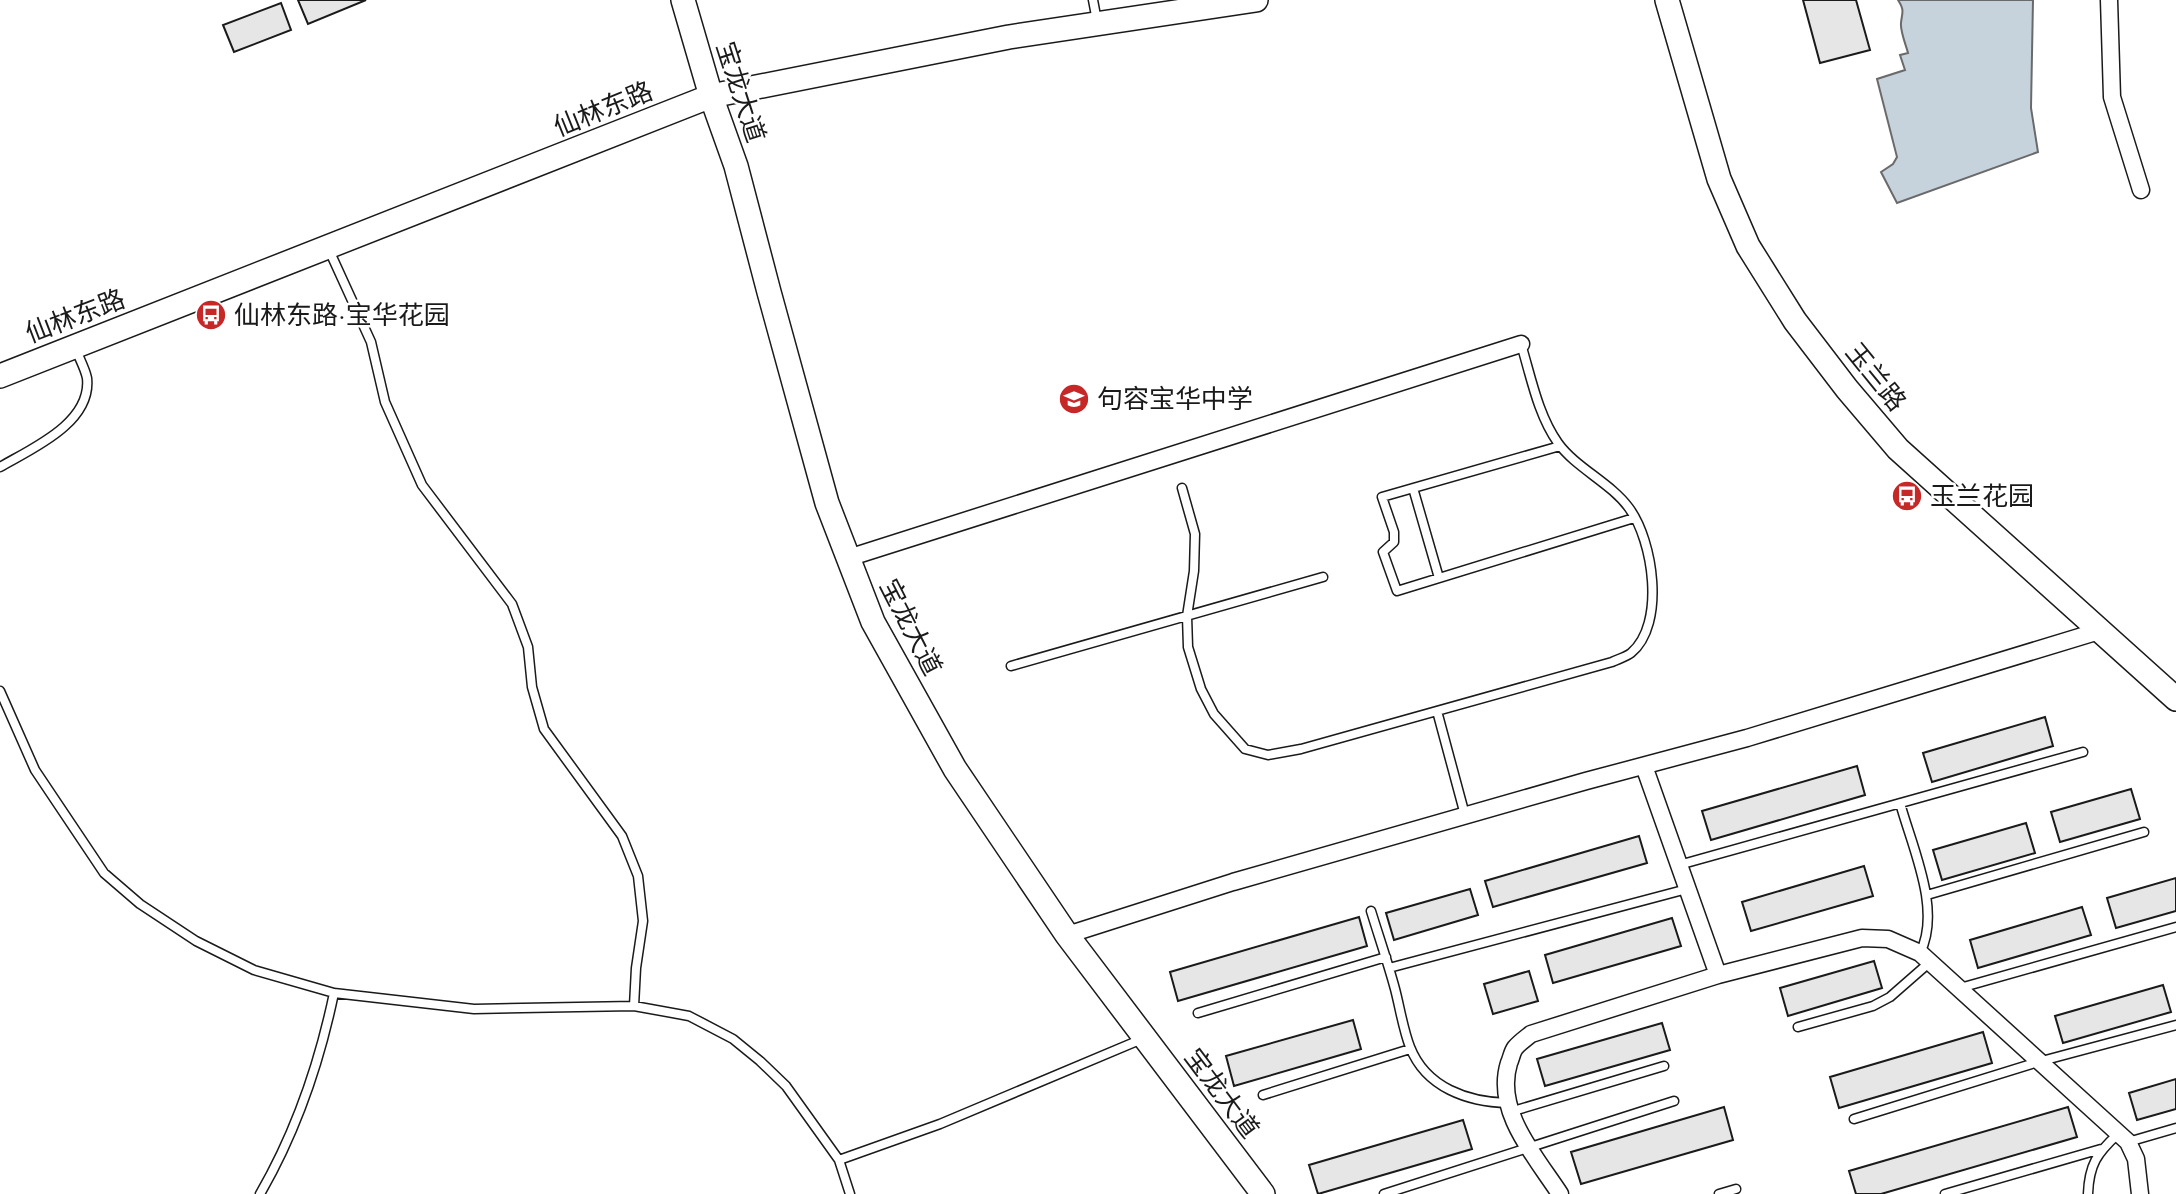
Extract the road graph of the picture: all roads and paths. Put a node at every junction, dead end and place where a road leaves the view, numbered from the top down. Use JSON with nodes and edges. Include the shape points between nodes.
{"nodes":[{"id":1,"x":683,"y":0,"type":"edge"},
{"id":2,"x":1093,"y":0,"type":"edge"},
{"id":3,"x":1256,"y":0,"type":"edge"},
{"id":4,"x":1667,"y":0,"type":"edge"},
{"id":5,"x":2109,"y":0,"type":"edge"},
{"id":6,"x":1098,"y":24,"type":"junction"},
{"id":7,"x":711,"y":96,"type":"junction"},
{"id":8,"x":2141,"y":190,"type":"dead end"},
{"id":9,"x":328,"y":247,"type":"junction"},
{"id":10,"x":1521,"y":344,"type":"joint"},
{"id":11,"x":75,"y":347,"type":"junction"},
{"id":12,"x":0,"y":376,"type":"edge"},
{"id":13,"x":1560,"y":446,"type":"junction"},
{"id":14,"x":0,"y":467,"type":"edge"},
{"id":15,"x":1182,"y":488,"type":"dead end"},
{"id":16,"x":1413,"y":488,"type":"junction"},
{"id":17,"x":1634,"y":517,"type":"junction"},
{"id":18,"x":848,"y":558,"type":"junction"},
{"id":19,"x":1323,"y":577,"type":"dead end"},
{"id":20,"x":1439,"y":578,"type":"junction"},
{"id":21,"x":1187,"y":616,"type":"junction"},
{"id":22,"x":2099,"y":631,"type":"junction"},
{"id":23,"x":1011,"y":666,"type":"dead end"},
{"id":24,"x":0,"y":691,"type":"edge"},
{"id":25,"x":2176,"y":699,"type":"edge"},
{"id":26,"x":1437,"y":711,"type":"junction"},
{"id":27,"x":2083,"y":752,"type":"dead end"},
{"id":28,"x":1644,"y":765,"type":"junction"},
{"id":29,"x":1900,"y":803,"type":"junction"},
{"id":30,"x":1465,"y":816,"type":"junction"},
{"id":31,"x":2144,"y":832,"type":"dead end"},
{"id":32,"x":1679,"y":865,"type":"junction"},
{"id":33,"x":1688,"y":889,"type":"junction"},
{"id":34,"x":1927,"y":895,"type":"junction"},
{"id":35,"x":1371,"y":911,"type":"dead end"},
{"id":36,"x":2176,"y":927,"type":"edge"},
{"id":37,"x":1068,"y":935,"type":"junction"},
{"id":38,"x":1386,"y":957,"type":"junction"},
{"id":39,"x":1925,"y":957,"type":"junction"},
{"id":40,"x":1389,"y":968,"type":"junction"},
{"id":41,"x":1718,"y":975,"type":"junction"},
{"id":42,"x":1957,"y":989,"type":"junction"},
{"id":43,"x":334,"y":993,"type":"junction"},
{"id":44,"x":634,"y":1006,"type":"junction"},
{"id":45,"x":1198,"y":1013,"type":"dead end"},
{"id":46,"x":2176,"y":1025,"type":"edge"},
{"id":47,"x":1798,"y":1027,"type":"dead end"},
{"id":48,"x":1144,"y":1037,"type":"junction"},
{"id":49,"x":1410,"y":1049,"type":"junction"},
{"id":50,"x":2038,"y":1062,"type":"junction"},
{"id":51,"x":1664,"y":1066,"type":"dead end"},
{"id":52,"x":1263,"y":1095,"type":"dead end"},
{"id":53,"x":1674,"y":1101,"type":"dead end"},
{"id":54,"x":1509,"y":1107,"type":"junction"},
{"id":55,"x":1854,"y":1119,"type":"dead end"},
{"id":56,"x":2176,"y":1128,"type":"edge"},
{"id":57,"x":2123,"y":1138,"type":"junction"},
{"id":58,"x":1530,"y":1147,"type":"junction"},
{"id":59,"x":2101,"y":1149,"type":"junction"},
{"id":60,"x":839,"y":1160,"type":"junction"},
{"id":61,"x":1735,"y":1189,"type":"dead end"},
{"id":62,"x":260,"y":1194,"type":"edge"},
{"id":63,"x":850,"y":1194,"type":"edge"},
{"id":64,"x":1263,"y":1194,"type":"edge"},
{"id":65,"x":1384,"y":1194,"type":"edge"},
{"id":66,"x":1560,"y":1194,"type":"edge"},
{"id":67,"x":1719,"y":1194,"type":"edge"},
{"id":68,"x":1945,"y":1194,"type":"edge"},
{"id":69,"x":2088,"y":1194,"type":"edge"},
{"id":70,"x":2140,"y":1194,"type":"edge"}],
"edges":[{"from":1,"to":7,"type":"street","name":"宝龙大道"},
{"from":2,"to":6,"type":"lane"},
{"from":3,"to":6,"type":"street","name":"仙林东路"},
{"from":4,"to":22,"type":"street","name":"玉兰路","via":[[1719,179],[1748,246],[1795,321],[1899,449]]},
{"from":5,"to":8,"type":"street","via":[[2112,97]]},
{"from":6,"to":7,"type":"street","name":"仙林东路"},
{"from":7,"to":9,"type":"street","name":"仙林东路"},
{"from":7,"to":18,"type":"street","name":"宝龙大道","via":[[736,166],[828,503]]},
{"from":9,"to":11,"type":"street","name":"仙林东路"},
{"from":9,"to":44,"type":"lane","via":[[371,342],[385,402],[422,485],[512,604],[528,647],[532,687],[544,729],[622,836],[638,876],[643,921]]},
{"from":10,"to":13,"type":"lane","via":[[1545,423]]},
{"from":10,"to":18,"type":"street"},
{"from":11,"to":12,"type":"street","name":"仙林东路"},
{"from":11,"to":14,"type":"lane","via":[[87,379],[82,405],[64,429]]},
{"from":13,"to":16,"type":"lane"},
{"from":13,"to":17,"type":"lane","via":[[1616,493]]},
{"from":15,"to":21,"type":"lane","via":[[1195,534]]},
{"from":16,"to":20,"type":"lane"},
{"from":16,"to":20,"type":"lane","via":[[1382,497],[1394,532],[1394,542],[1383,552],[1397,591]]},
{"from":17,"to":20,"type":"lane"},
{"from":17,"to":26,"type":"lane","via":[[1647,547],[1653,586],[1647,627],[1630,654]]},
{"from":18,"to":37,"type":"street","name":"宝龙大道","via":[[873,622],[955,769]]},
{"from":19,"to":21,"type":"lane"},
{"from":21,"to":23,"type":"lane"},
{"from":21,"to":26,"type":"lane","via":[[1188,647],[1201,689],[1214,714],[1245,749],[1268,755],[1301,749]]},
{"from":22,"to":25,"type":"street","name":"玉兰路"},
{"from":22,"to":28,"type":"street"},
{"from":24,"to":43,"type":"lane","via":[[36,770],[104,873],[140,904],[196,941],[254,970]]},
{"from":26,"to":30,"type":"lane"},
{"from":27,"to":29,"type":"lane"},
{"from":28,"to":30,"type":"street"},
{"from":28,"to":32,"type":"street"},
{"from":29,"to":32,"type":"lane"},
{"from":29,"to":34,"type":"lane"},
{"from":30,"to":37,"type":"street","via":[[1233,881]]},
{"from":31,"to":34,"type":"lane"},
{"from":32,"to":33,"type":"street"},
{"from":33,"to":40,"type":"lane"},
{"from":33,"to":41,"type":"street"},
{"from":34,"to":39,"type":"lane"},
{"from":35,"to":38,"type":"lane"},
{"from":36,"to":42,"type":"lane"},
{"from":37,"to":48,"type":"street","name":"宝龙大道"},
{"from":38,"to":40,"type":"lane"},
{"from":38,"to":45,"type":"lane"},
{"from":39,"to":41,"type":"street","via":[[1888,939],[1862,938]]},
{"from":39,"to":42,"type":"street"},
{"from":39,"to":47,"type":"lane","via":[[1890,997],[1874,1006]]},
{"from":40,"to":49,"type":"lane"},
{"from":41,"to":54,"type":"street","via":[[1531,1034],[1514,1049],[1510,1060]]},
{"from":42,"to":50,"type":"street"},
{"from":43,"to":44,"type":"lane","via":[[474,1009]]},
{"from":43,"to":62,"type":"lane","via":[[307,1097]]},
{"from":44,"to":60,"type":"lane","via":[[689,1016],[733,1039],[786,1086]]},
{"from":46,"to":50,"type":"lane"},
{"from":48,"to":60,"type":"lane","via":[[940,1124]]},
{"from":48,"to":64,"type":"street","name":"宝龙大道"},
{"from":49,"to":52,"type":"lane"},
{"from":49,"to":54,"type":"lane","via":[[1428,1074],[1447,1089]]},
{"from":50,"to":55,"type":"lane"},
{"from":50,"to":57,"type":"street"},
{"from":51,"to":54,"type":"lane"},
{"from":53,"to":58,"type":"lane"},
{"from":54,"to":58,"type":"street"},
{"from":56,"to":57,"type":"lane"},
{"from":57,"to":59,"type":"lane"},
{"from":57,"to":70,"type":"street","via":[[2136,1159]]},
{"from":58,"to":65,"type":"lane"},
{"from":58,"to":66,"type":"street"},
{"from":59,"to":68,"type":"lane"},
{"from":59,"to":69,"type":"lane","via":[[2094,1160]]},
{"from":60,"to":63,"type":"lane"},
{"from":61,"to":67,"type":"lane"}]}
